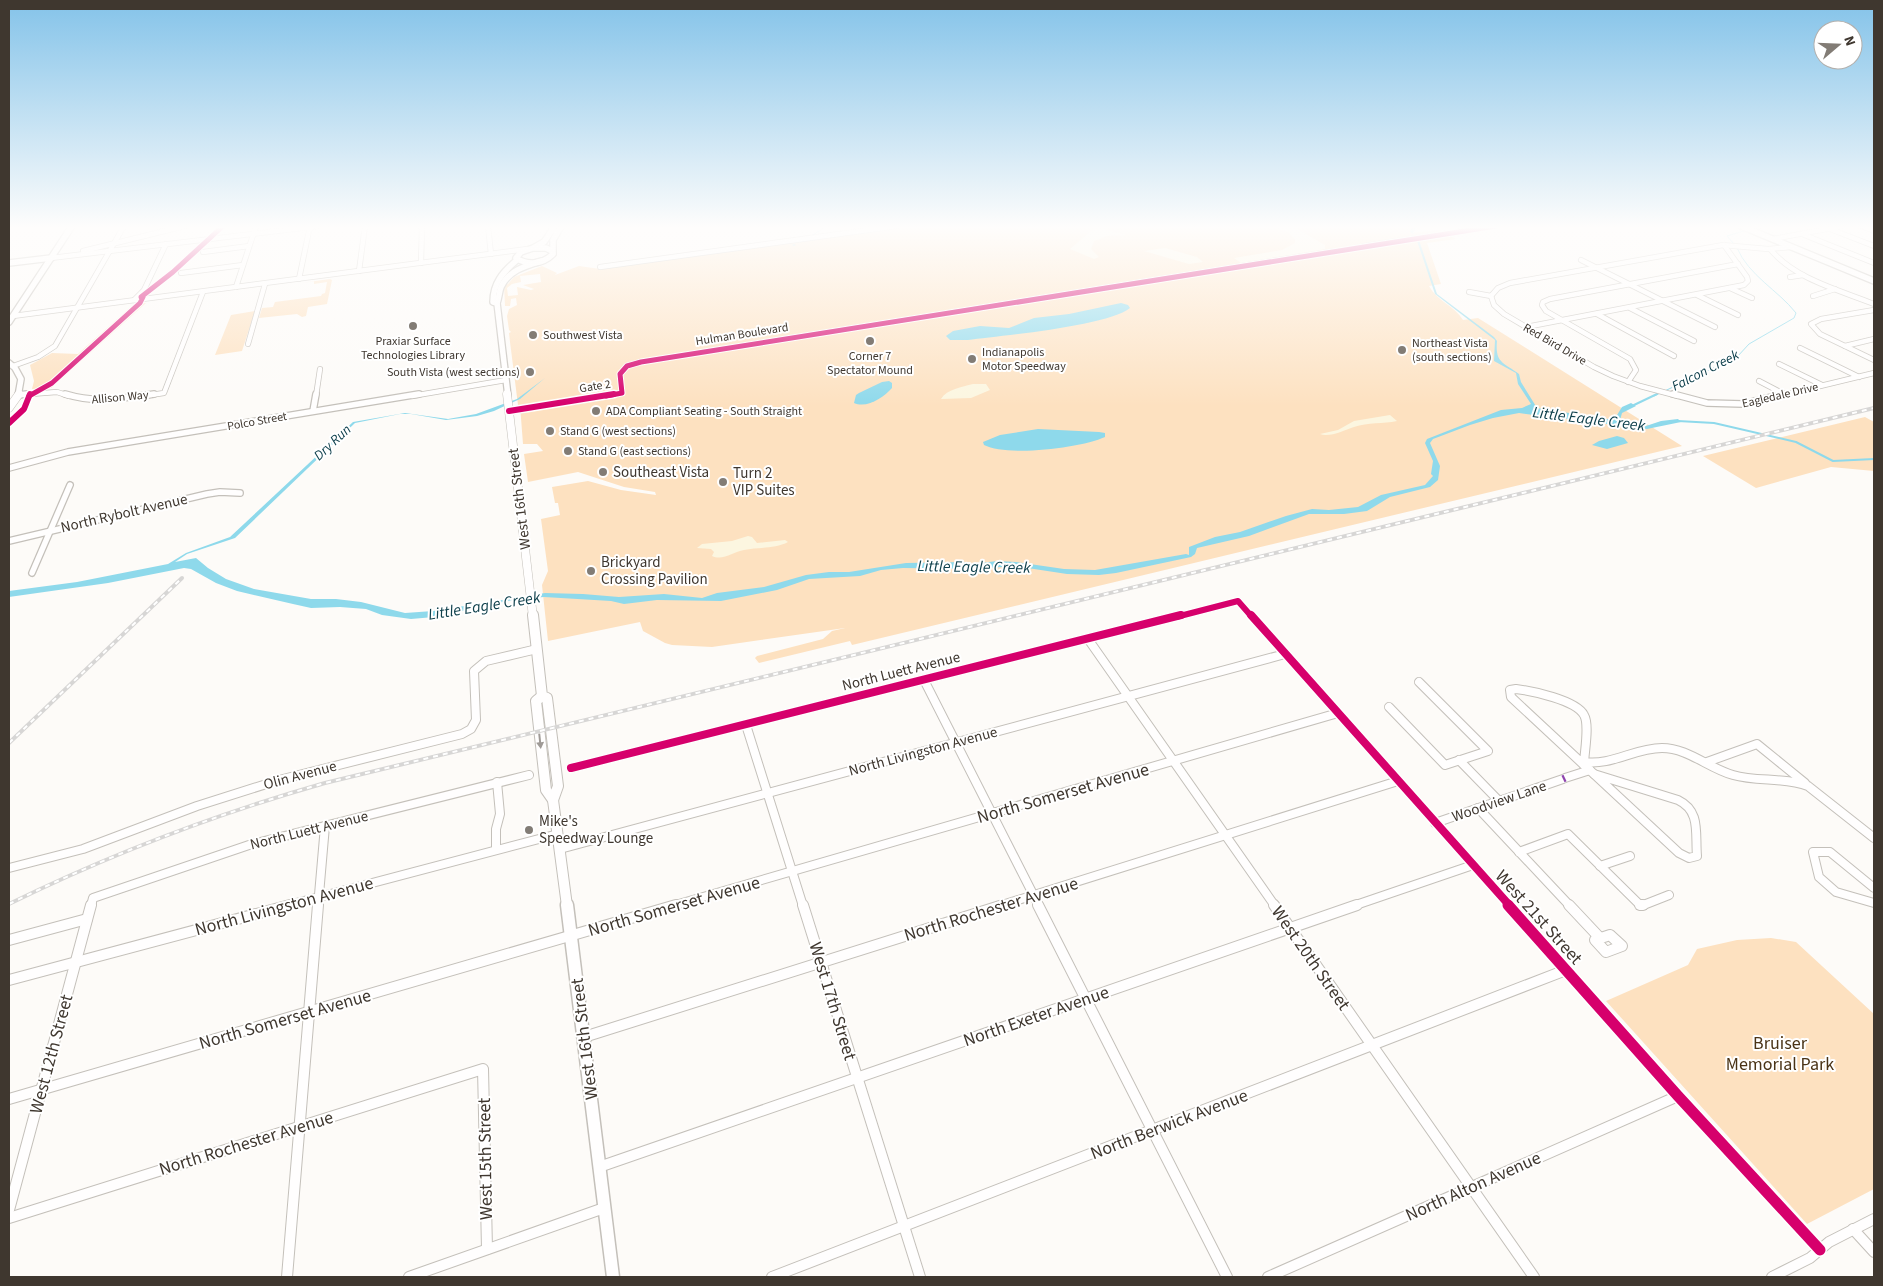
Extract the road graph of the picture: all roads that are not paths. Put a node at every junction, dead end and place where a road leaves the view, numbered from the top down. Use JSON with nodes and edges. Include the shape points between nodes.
{"nodes":[{"id":1,"x":33,"y":286,"type":"edge"},
{"id":2,"x":90,"y":286,"type":"edge"},
{"id":3,"x":147,"y":286,"type":"edge"},
{"id":4,"x":246,"y":286,"type":"edge"},
{"id":5,"x":264,"y":286,"type":"edge"},
{"id":6,"x":494,"y":286,"type":"edge"},
{"id":7,"x":503,"y":286,"type":"edge"},
{"id":8,"x":1116,"y":286,"type":"edge"},
{"id":9,"x":1503,"y":286,"type":"edge"},
{"id":10,"x":1620,"y":286,"type":"edge"},
{"id":11,"x":1634,"y":286,"type":"edge"},
{"id":12,"x":1738,"y":286,"type":"edge"},
{"id":13,"x":1828,"y":286,"type":"edge"},
{"id":14,"x":236,"y":287,"type":"joint"},
{"id":15,"x":1730,"y":288,"type":"junction"},
{"id":16,"x":1835,"y":289,"type":"junction"},
{"id":17,"x":203,"y":292,"type":"junction"},
{"id":18,"x":1469,"y":292,"type":"dead end"},
{"id":19,"x":1696,"y":295,"type":"junction"},
{"id":20,"x":1491,"y":296,"type":"junction"},
{"id":21,"x":1813,"y":296,"type":"dead end"},
{"id":22,"x":1752,"y":298,"type":"dead end"},
{"id":23,"x":134,"y":301,"type":"junction"},
{"id":24,"x":1663,"y":301,"type":"junction"},
{"id":25,"x":497,"y":303,"type":"junction"},
{"id":26,"x":1874,"y":304,"type":"edge"},
{"id":27,"x":77,"y":308,"type":"junction"},
{"id":28,"x":1630,"y":308,"type":"junction"},
{"id":29,"x":1874,"y":310,"type":"edge"},
{"id":30,"x":1596,"y":314,"type":"junction"},
{"id":31,"x":1738,"y":314,"type":"dead end"},
{"id":32,"x":11,"y":319,"type":"edge"},
{"id":33,"x":1563,"y":320,"type":"junction"},
{"id":34,"x":1526,"y":327,"type":"junction"},
{"id":35,"x":1715,"y":327,"type":"dead end"},
{"id":36,"x":1874,"y":339,"type":"edge"},
{"id":37,"x":1694,"y":341,"type":"dead end"},
{"id":38,"x":248,"y":344,"type":"dead end"},
{"id":39,"x":1844,"y":346,"type":"junction"},
{"id":40,"x":1800,"y":348,"type":"dead end"},
{"id":41,"x":1674,"y":356,"type":"dead end"},
{"id":42,"x":1874,"y":360,"type":"edge"},
{"id":43,"x":1779,"y":364,"type":"dead end"},
{"id":44,"x":11,"y":365,"type":"edge"},
{"id":45,"x":320,"y":369,"type":"dead end"},
{"id":46,"x":1874,"y":373,"type":"edge"},
{"id":47,"x":1859,"y":377,"type":"junction"},
{"id":48,"x":506,"y":380,"type":"junction"},
{"id":49,"x":1759,"y":381,"type":"dead end"},
{"id":50,"x":1628,"y":382,"type":"junction"},
{"id":51,"x":1822,"y":385,"type":"junction"},
{"id":52,"x":622,"y":392,"type":"joint"},
{"id":53,"x":1784,"y":394,"type":"junction"},
{"id":54,"x":18,"y":395,"type":"junction"},
{"id":55,"x":572,"y":401,"type":"tunnel mouth"},
{"id":56,"x":509,"y":406,"type":"junction"},
{"id":57,"x":9,"y":408,"type":"edge"},
{"id":58,"x":524,"y":409,"type":"tunnel mouth"},
{"id":59,"x":313,"y":411,"type":"junction"},
{"id":60,"x":9,"y":468,"type":"edge"},
{"id":61,"x":70,"y":486,"type":"dead end"},
{"id":62,"x":240,"y":493,"type":"dead end"},
{"id":63,"x":51,"y":530,"type":"junction"},
{"id":64,"x":9,"y":540,"type":"edge"},
{"id":65,"x":32,"y":573,"type":"dead end"},
{"id":66,"x":1238,"y":601,"type":"joint"},
{"id":67,"x":1088,"y":639,"type":"junction"},
{"id":68,"x":537,"y":649,"type":"junction"},
{"id":69,"x":1285,"y":654,"type":"junction"},
{"id":70,"x":924,"y":680,"type":"junction"},
{"id":71,"x":1420,"y":682,"type":"dead end"},
{"id":72,"x":1126,"y":695,"type":"junction"},
{"id":73,"x":1389,"y":707,"type":"dead end"},
{"id":74,"x":1338,"y":713,"type":"junction"},
{"id":75,"x":746,"y":724,"type":"junction"},
{"id":76,"x":956,"y":743,"type":"junction"},
{"id":77,"x":1459,"y":760,"type":"junction"},
{"id":78,"x":1173,"y":761,"type":"junction"},
{"id":79,"x":1707,"y":762,"type":"junction"},
{"id":80,"x":571,"y":768,"type":"dead end"},
{"id":81,"x":1588,"y":768,"type":"junction"},
{"id":82,"x":528,"y":775,"type":"dead end"},
{"id":83,"x":1398,"y":781,"type":"junction"},
{"id":84,"x":497,"y":782,"type":"junction"},
{"id":85,"x":1812,"y":789,"type":"junction"},
{"id":86,"x":768,"y":793,"type":"junction"},
{"id":87,"x":1499,"y":801,"type":"junction"},
{"id":88,"x":1478,"y":808,"type":"junction"},
{"id":89,"x":992,"y":814,"type":"junction"},
{"id":90,"x":1435,"y":823,"type":"junction"},
{"id":91,"x":325,"y":826,"type":"junction"},
{"id":92,"x":558,"y":834,"type":"junction"},
{"id":93,"x":1225,"y":835,"type":"junction"},
{"id":94,"x":1874,"y":838,"type":"edge"},
{"id":95,"x":560,"y":849,"type":"junction"},
{"id":96,"x":496,"y":850,"type":"junction"},
{"id":97,"x":1519,"y":852,"type":"junction"},
{"id":98,"x":1630,"y":856,"type":"dead end"},
{"id":99,"x":1473,"y":865,"type":"junction"},
{"id":100,"x":1600,"y":866,"type":"junction"},
{"id":101,"x":9,"y":868,"type":"edge"},
{"id":102,"x":792,"y":872,"type":"junction"},
{"id":103,"x":1874,"y":888,"type":"edge"},
{"id":104,"x":1669,"y":895,"type":"dead end"},
{"id":105,"x":1033,"y":896,"type":"junction"},
{"id":106,"x":319,"y":897,"type":"junction"},
{"id":107,"x":93,"y":898,"type":"joint"},
{"id":108,"x":1874,"y":904,"type":"edge"},
{"id":109,"x":86,"y":919,"type":"junction"},
{"id":110,"x":1290,"y":928,"type":"junction"},
{"id":111,"x":571,"y":936,"type":"junction"},
{"id":112,"x":1600,"y":938,"type":"dead end"},
{"id":113,"x":9,"y":940,"type":"edge"},
{"id":114,"x":76,"y":961,"type":"junction"},
{"id":115,"x":821,"y":962,"type":"junction"},
{"id":116,"x":1566,"y":970,"type":"junction"},
{"id":117,"x":9,"y":980,"type":"edge"},
{"id":118,"x":1086,"y":999,"type":"junction"},
{"id":119,"x":309,"y":1012,"type":"junction"},
{"id":120,"x":584,"y":1037,"type":"junction"},
{"id":121,"x":1372,"y":1046,"type":"junction"},
{"id":122,"x":483,"y":1069,"type":"joint"},
{"id":123,"x":857,"y":1078,"type":"junction"},
{"id":124,"x":41,"y":1090,"type":"junction"},
{"id":125,"x":1678,"y":1096,"type":"junction"},
{"id":126,"x":9,"y":1099,"type":"edge"},
{"id":127,"x":300,"y":1126,"type":"junction"},
{"id":128,"x":1152,"y":1130,"type":"junction"},
{"id":129,"x":599,"y":1167,"type":"junction"},
{"id":130,"x":1471,"y":1187,"type":"junction"},
{"id":131,"x":604,"y":1208,"type":"junction"},
{"id":132,"x":9,"y":1210,"type":"edge"},
{"id":133,"x":9,"y":1218,"type":"edge"},
{"id":134,"x":1874,"y":1219,"type":"edge"},
{"id":135,"x":904,"y":1226,"type":"junction"},
{"id":136,"x":1853,"y":1229,"type":"junction"},
{"id":137,"x":487,"y":1249,"type":"junction"},
{"id":138,"x":1820,"y":1250,"type":"junction"},
{"id":139,"x":1874,"y":1252,"type":"edge"},
{"id":140,"x":287,"y":1277,"type":"edge"},
{"id":141,"x":409,"y":1277,"type":"edge"},
{"id":142,"x":613,"y":1277,"type":"edge"},
{"id":143,"x":772,"y":1277,"type":"edge"},
{"id":144,"x":920,"y":1277,"type":"edge"},
{"id":145,"x":1227,"y":1277,"type":"edge"},
{"id":146,"x":1268,"y":1277,"type":"edge"},
{"id":147,"x":1534,"y":1277,"type":"edge"},
{"id":148,"x":1772,"y":1277,"type":"edge"}],
"edges":[{"from":1,"to":32,"type":"main road"},
{"from":2,"to":27,"type":"street"},
{"from":3,"to":23,"type":"street"},
{"from":4,"to":14,"type":"street"},
{"from":5,"to":38,"type":"street"},
{"from":6,"to":25,"type":"main road","name":"West 16th Street","via":[[492,302]]},
{"from":7,"to":25,"type":"main road"},
{"from":8,"to":52,"type":"street","name":"Hulman Boulevard","via":[[641,362],[620,374]]},
{"from":9,"to":20,"type":"street"},
{"from":10,"to":33,"type":"street","via":[[1543,302],[1546,311]]},
{"from":11,"to":24,"type":"street"},
{"from":12,"to":15,"type":"street"},
{"from":13,"to":16,"type":"street"},
{"from":14,"to":17,"type":"street"},
{"from":15,"to":19,"type":"street"},
{"from":15,"to":22,"type":"street"},
{"from":16,"to":21,"type":"street"},
{"from":16,"to":26,"type":"street"},
{"from":17,"to":23,"type":"street"},
{"from":17,"to":54,"type":"street","name":"Allison Way","via":[[164,393],[100,401],[57,392]]},
{"from":18,"to":20,"type":"street"},
{"from":19,"to":24,"type":"street"},
{"from":19,"to":31,"type":"street"},
{"from":20,"to":34,"type":"street","name":"Red Bird Drive","via":[[1498,309]]},
{"from":23,"to":27,"type":"street"},
{"from":24,"to":28,"type":"street"},
{"from":24,"to":35,"type":"street"},
{"from":25,"to":48,"type":"main road","name":"West 16th Street"},
{"from":27,"to":32,"type":"street"},
{"from":27,"to":44,"type":"street","via":[[52,349],[32,360]]},
{"from":28,"to":30,"type":"street"},
{"from":28,"to":37,"type":"street"},
{"from":29,"to":39,"type":"street","via":[[1812,322],[1811,327],[1816,332]]},
{"from":30,"to":33,"type":"street"},
{"from":30,"to":41,"type":"street"},
{"from":33,"to":34,"type":"street"},
{"from":33,"to":50,"type":"street","via":[[1630,359],[1636,370]]},
{"from":34,"to":50,"type":"street","name":"Red Bird Drive","via":[[1594,367]]},
{"from":36,"to":39,"type":"street"},
{"from":39,"to":42,"type":"street"},
{"from":40,"to":47,"type":"street"},
{"from":43,"to":51,"type":"street"},
{"from":44,"to":54,"type":"main road","via":[[22,380]]},
{"from":45,"to":59,"type":"street"},
{"from":46,"to":47,"type":"street","name":"Eagledale Drive"},
{"from":47,"to":51,"type":"street","name":"Eagledale Drive"},
{"from":48,"to":56,"type":"main road","name":"West 16th Street"},
{"from":48,"to":59,"type":"street","name":"Polco Street"},
{"from":49,"to":53,"type":"street"},
{"from":50,"to":53,"type":"street","name":"Eagledale Drive","via":[[1724,405]]},
{"from":51,"to":53,"type":"street","name":"Eagledale Drive"},
{"from":52,"to":55,"type":"street","name":"Gate 2"},
{"from":54,"to":57,"type":"main road"},
{"from":56,"to":58,"type":"street"},
{"from":56,"to":68,"type":"main road","name":"West 16th Street"},
{"from":59,"to":60,"type":"street","name":"Polco Street","via":[[60,454]]},
{"from":61,"to":63,"type":"street"},
{"from":62,"to":63,"type":"street","name":"North Rybolt Avenue","via":[[207,494]]},
{"from":63,"to":64,"type":"street","name":"North Rybolt Avenue"},
{"from":63,"to":65,"type":"street"},
{"from":66,"to":67,"type":"street","name":"North Luett Avenue"},
{"from":66,"to":69,"type":"street","name":"West 21st Street"},
{"from":67,"to":70,"type":"street","name":"North Luett Avenue"},
{"from":67,"to":72,"type":"street","name":"West 20th Street"},
{"from":68,"to":92,"type":"main road","name":"West 16th Street","via":[[542,696],[536,701],[546,790],[553,800]]},
{"from":68,"to":101,"type":"street","name":"Olin Avenue","via":[[486,661],[474,671],[476,720],[471,729],[462,734],[279,780],[197,806],[83,849]]},
{"from":69,"to":72,"type":"street","name":"North Livingston Avenue"},
{"from":69,"to":74,"type":"street","name":"West 21st Street"},
{"from":70,"to":75,"type":"street","name":"North Luett Avenue"},
{"from":70,"to":76,"type":"street"},
{"from":71,"to":77,"type":"street","via":[[1488,751]]},
{"from":72,"to":76,"type":"street","name":"North Livingston Avenue"},
{"from":72,"to":78,"type":"street","name":"West 20th Street"},
{"from":73,"to":77,"type":"street","via":[[1445,765]]},
{"from":74,"to":78,"type":"street","name":"North Somerset Avenue"},
{"from":74,"to":83,"type":"street","name":"West 21st Street"},
{"from":75,"to":80,"type":"street","name":"North Luett Avenue"},
{"from":75,"to":86,"type":"street","name":"West 17th Street"},
{"from":76,"to":86,"type":"street","name":"North Livingston Avenue"},
{"from":76,"to":89,"type":"street"},
{"from":77,"to":87,"type":"street"},
{"from":78,"to":89,"type":"street","name":"North Somerset Avenue"},
{"from":78,"to":93,"type":"street","name":"West 20th Street"},
{"from":79,"to":81,"type":"street","via":[[1684,751],[1652,747],[1609,763],[1592,764]]},
{"from":79,"to":85,"type":"street","via":[[1729,774],[1800,783]]},
{"from":79,"to":85,"type":"street","via":[[1757,744]]},
{"from":81,"to":81,"type":"street","via":[[1510,696],[1510,690],[1518,689],[1569,703],[1581,710],[1585,717]]},
{"from":81,"to":81,"type":"street","via":[[1688,805],[1695,815],[1697,856],[1689,858],[1679,853]]},
{"from":81,"to":87,"type":"street","name":"Woodview Lane"},
{"from":82,"to":84,"type":"street","name":"North Luett Avenue"},
{"from":83,"to":90,"type":"street","name":"West 21st Street"},
{"from":83,"to":93,"type":"street","name":"North Rochester Avenue"},
{"from":84,"to":91,"type":"street","name":"North Luett Avenue"},
{"from":84,"to":96,"type":"street","via":[[500,814]]},
{"from":85,"to":94,"type":"street"},
{"from":86,"to":95,"type":"street","name":"North Livingston Avenue"},
{"from":86,"to":102,"type":"street","name":"West 17th Street"},
{"from":87,"to":88,"type":"street","name":"Woodview Lane"},
{"from":88,"to":90,"type":"street","name":"Woodview Lane"},
{"from":88,"to":97,"type":"street"},
{"from":89,"to":102,"type":"street","name":"North Somerset Avenue"},
{"from":89,"to":105,"type":"street"},
{"from":90,"to":99,"type":"street","name":"West 21st Street"},
{"from":91,"to":106,"type":"street"},
{"from":91,"to":107,"type":"street","name":"North Luett Avenue","via":[[222,853]]},
{"from":92,"to":95,"type":"main road","name":"West 16th Street"},
{"from":92,"to":96,"type":"street","name":"North Livingston Avenue"},
{"from":93,"to":105,"type":"street","name":"North Rochester Avenue"},
{"from":93,"to":110,"type":"street","name":"West 20th Street"},
{"from":95,"to":111,"type":"main road","name":"West 16th Street"},
{"from":96,"to":106,"type":"street","name":"North Livingston Avenue"},
{"from":97,"to":100,"type":"street","via":[[1568,834]]},
{"from":97,"to":112,"type":"street"},
{"from":98,"to":100,"type":"street"},
{"from":99,"to":110,"type":"street","name":"North Exeter Avenue"},
{"from":99,"to":116,"type":"street","name":"West 21st Street"},
{"from":100,"to":104,"type":"street","via":[[1640,906]]},
{"from":102,"to":111,"type":"street","name":"North Somerset Avenue"},
{"from":102,"to":115,"type":"street","name":"West 17th Street"},
{"from":103,"to":108,"type":"street","via":[[1830,852],[1813,852],[1819,877],[1836,892]]},
{"from":105,"to":115,"type":"street","name":"North Rochester Avenue"},
{"from":105,"to":118,"type":"street"},
{"from":106,"to":114,"type":"street","name":"North Livingston Avenue"},
{"from":106,"to":119,"type":"street"},
{"from":107,"to":109,"type":"street","name":"West 12th Street"},
{"from":109,"to":113,"type":"street"},
{"from":109,"to":114,"type":"street","name":"West 12th Street"},
{"from":110,"to":118,"type":"street","name":"North Exeter Avenue"},
{"from":110,"to":121,"type":"street","name":"West 20th Street"},
{"from":111,"to":119,"type":"street","name":"North Somerset Avenue"},
{"from":111,"to":120,"type":"main road","name":"West 16th Street"},
{"from":114,"to":117,"type":"street","name":"North Livingston Avenue"},
{"from":114,"to":124,"type":"street","name":"West 12th Street"},
{"from":115,"to":120,"type":"street","name":"North Rochester Avenue"},
{"from":115,"to":123,"type":"street","name":"West 17th Street"},
{"from":116,"to":121,"type":"street","name":"North Berwick Avenue"},
{"from":116,"to":125,"type":"street","name":"West 21st Street"},
{"from":118,"to":123,"type":"street","name":"North Exeter Avenue"},
{"from":118,"to":128,"type":"street"},
{"from":119,"to":124,"type":"street","name":"North Somerset Avenue"},
{"from":119,"to":127,"type":"street"},
{"from":120,"to":129,"type":"main road","name":"West 16th Street"},
{"from":121,"to":128,"type":"street","name":"North Berwick Avenue"},
{"from":121,"to":130,"type":"street","name":"West 20th Street"},
{"from":122,"to":127,"type":"street","name":"North Rochester Avenue"},
{"from":122,"to":137,"type":"street","name":"West 15th Street"},
{"from":123,"to":129,"type":"street","name":"North Exeter Avenue"},
{"from":123,"to":135,"type":"street","name":"West 17th Street"},
{"from":124,"to":126,"type":"street","name":"North Somerset Avenue"},
{"from":124,"to":132,"type":"street","name":"West 12th Street"},
{"from":125,"to":130,"type":"street","name":"North Alton Avenue"},
{"from":125,"to":138,"type":"street","name":"West 21st Street"},
{"from":127,"to":133,"type":"street","name":"North Rochester Avenue"},
{"from":127,"to":140,"type":"street"},
{"from":128,"to":135,"type":"street","name":"North Berwick Avenue"},
{"from":128,"to":145,"type":"street"},
{"from":129,"to":131,"type":"main road","name":"West 16th Street"},
{"from":130,"to":146,"type":"street","name":"North Alton Avenue"},
{"from":130,"to":147,"type":"street","name":"West 20th Street"},
{"from":131,"to":137,"type":"street"},
{"from":131,"to":142,"type":"main road","name":"West 16th Street"},
{"from":134,"to":136,"type":"street"},
{"from":135,"to":143,"type":"street","name":"North Berwick Avenue"},
{"from":135,"to":144,"type":"street","name":"West 17th Street"},
{"from":136,"to":138,"type":"street"},
{"from":136,"to":139,"type":"street"},
{"from":137,"to":141,"type":"street"},
{"from":138,"to":148,"type":"street"}]}
